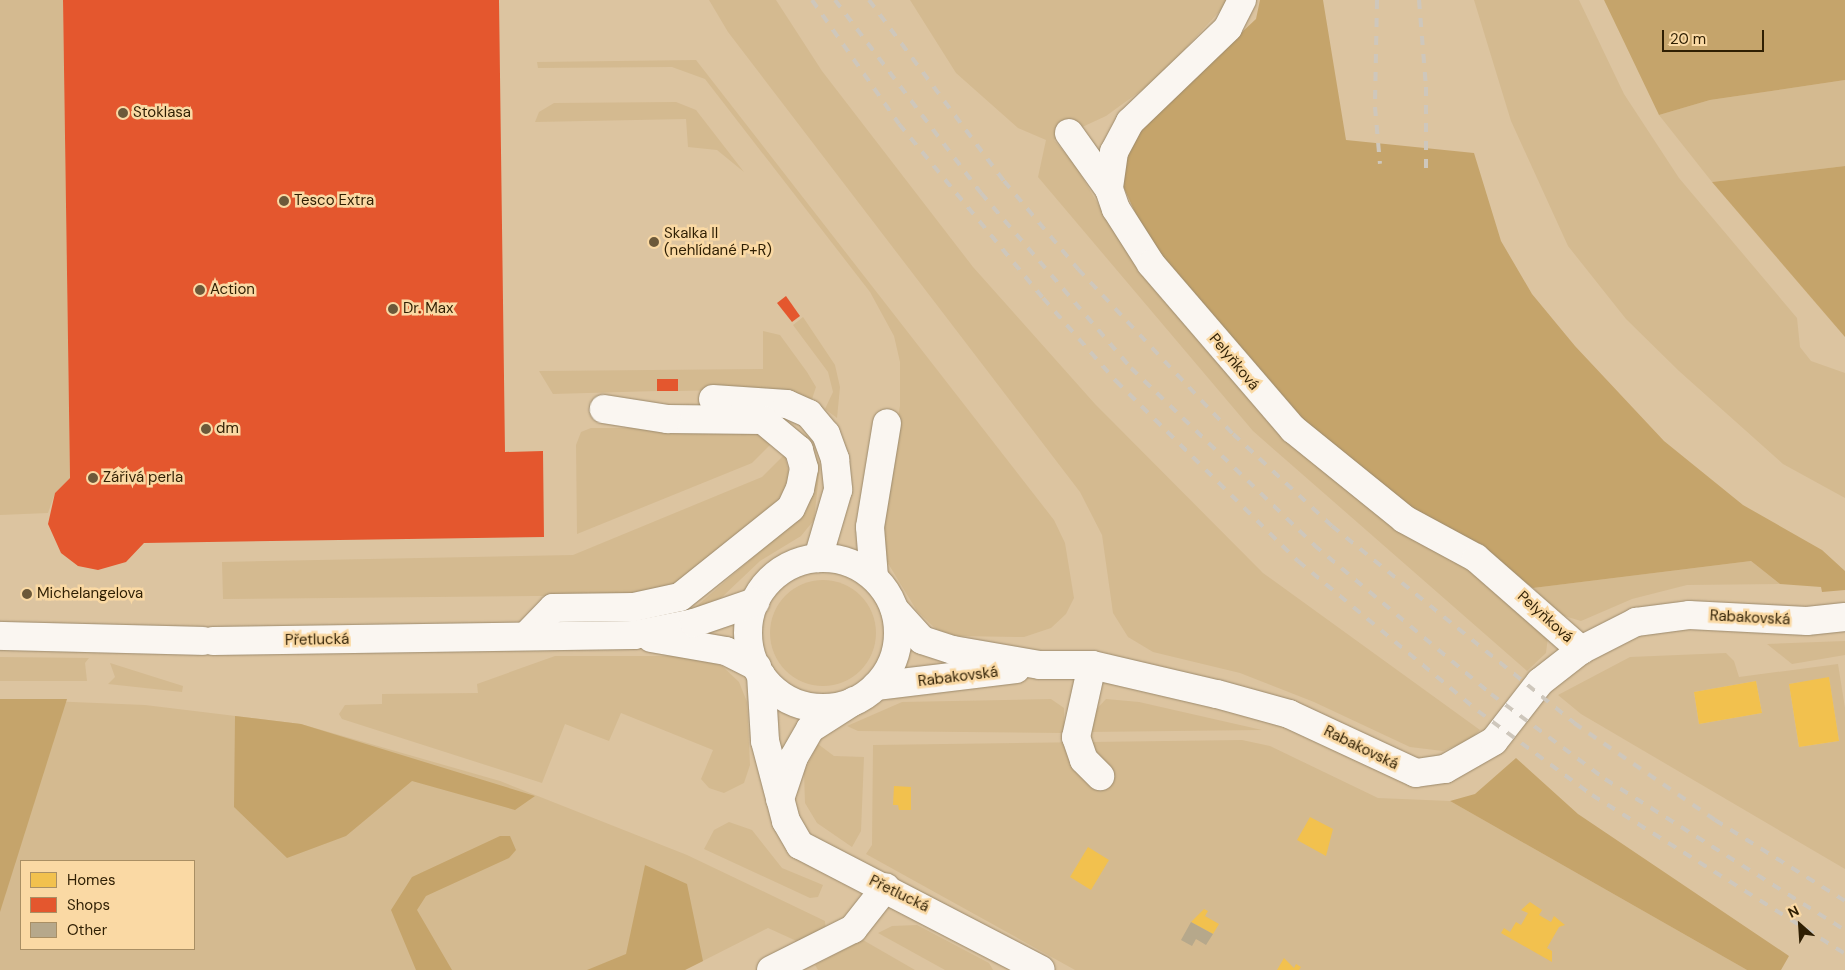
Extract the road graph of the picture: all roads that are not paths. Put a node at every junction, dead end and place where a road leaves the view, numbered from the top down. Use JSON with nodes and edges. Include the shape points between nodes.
{"nodes":[{"id":1,"x":1242,"y":0,"type":"edge"},
{"id":2,"x":1069,"y":133,"type":"dead end"},
{"id":3,"x":1109,"y":189,"type":"junction"},
{"id":4,"x":887,"y":423,"type":"dead end"},
{"id":5,"x":818,"y":558,"type":"junction"},
{"id":6,"x":874,"y":577,"type":"junction"},
{"id":7,"x":755,"y":602,"type":"junction"},
{"id":8,"x":895,"y":610,"type":"junction"},
{"id":9,"x":1845,"y":617,"type":"edge"},
{"id":10,"x":634,"y":635,"type":"junction"},
{"id":11,"x":0,"y":636,"type":"edge"},
{"id":12,"x":526,"y":636,"type":"junction"},
{"id":13,"x":1581,"y":650,"type":"junction"},
{"id":14,"x":1040,"y":665,"type":"junction"},
{"id":15,"x":1092,"y":665,"type":"junction"},
{"id":16,"x":759,"y":671,"type":"junction"},
{"id":17,"x":876,"y":686,"type":"junction"},
{"id":18,"x":854,"y":701,"type":"junction"},
{"id":19,"x":1100,"y":776,"type":"dead end"},
{"id":20,"x":780,"y":799,"type":"junction"},
{"id":21,"x":886,"y":886,"type":"junction"},
{"id":22,"x":771,"y":970,"type":"edge"},
{"id":23,"x":1041,"y":970,"type":"edge"}],
"edges":[{"from":1,"to":3,"type":"main road","via":[[1228,28],[1130,122],[1114,152]]},
{"from":2,"to":3,"type":"main road","name":"Pelyňková"},
{"from":3,"to":13,"type":"main road","name":"Pelyňková","via":[[1123,223],[1152,264],[1293,429],[1404,519],[1476,558]]},
{"from":4,"to":6,"type":"main road","via":[[870,527]]},
{"from":5,"to":6,"type":"main road","name":"Přetlucká","via":[[851,563]]},
{"from":5,"to":7,"type":"main road","name":"Přetlucká","via":[[777,574]]},
{"from":5,"to":12,"type":"main road","via":[[838,490],[835,459],[826,434],[809,414],[788,404],[743,399],[667,400],[604,409],[667,418],[763,420],[799,450],[804,468],[800,489],[791,508],[680,597],[634,607],[554,608]]},
{"from":6,"to":8,"type":"main road","name":"Přetlucká"},
{"from":7,"to":10,"type":"main road","name":"Přetlucká","via":[[694,623]]},
{"from":7,"to":16,"type":"main road","name":"Přetlucká","via":[[748,636]]},
{"from":8,"to":14,"type":"main road","name":"Rabakovská","via":[[922,640],[979,656]]},
{"from":8,"to":17,"type":"main road","name":"Přetlucká","via":[[896,649]]},
{"from":9,"to":13,"type":"main road","name":"Rabakovská","via":[[1806,620],[1690,615],[1643,621]]},
{"from":10,"to":12,"type":"main road","name":"Přetlucká"},
{"from":10,"to":16,"type":"main road","name":"Přetlucká","via":[[726,651]]},
{"from":11,"to":12,"type":"main road","name":"Přetlucká","via":[[208,641]]},
{"from":13,"to":15,"type":"main road","name":"Rabakovská","via":[[1540,682],[1494,741],[1445,769],[1416,773],[1290,714]]},
{"from":14,"to":15,"type":"main road","name":"Rabakovská"},
{"from":14,"to":17,"type":"main road","name":"Rabakovská","via":[[948,681]]},
{"from":15,"to":19,"type":"main road","via":[[1076,737],[1084,760]]},
{"from":16,"to":18,"type":"main road","name":"Přetlucká","via":[[779,693],[801,704],[828,707]]},
{"from":16,"to":20,"type":"main road","name":"Přetlucká","via":[[762,724]]},
{"from":17,"to":18,"type":"main road","name":"Přetlucká"},
{"from":18,"to":20,"type":"main road","name":"Přetlucká","via":[[810,729],[794,757]]},
{"from":20,"to":21,"type":"main road","name":"Přetlucká","via":[[800,845]]},
{"from":21,"to":22,"type":"main road","via":[[853,929]]},
{"from":21,"to":23,"type":"main road","name":"Přetlucká"}]}
